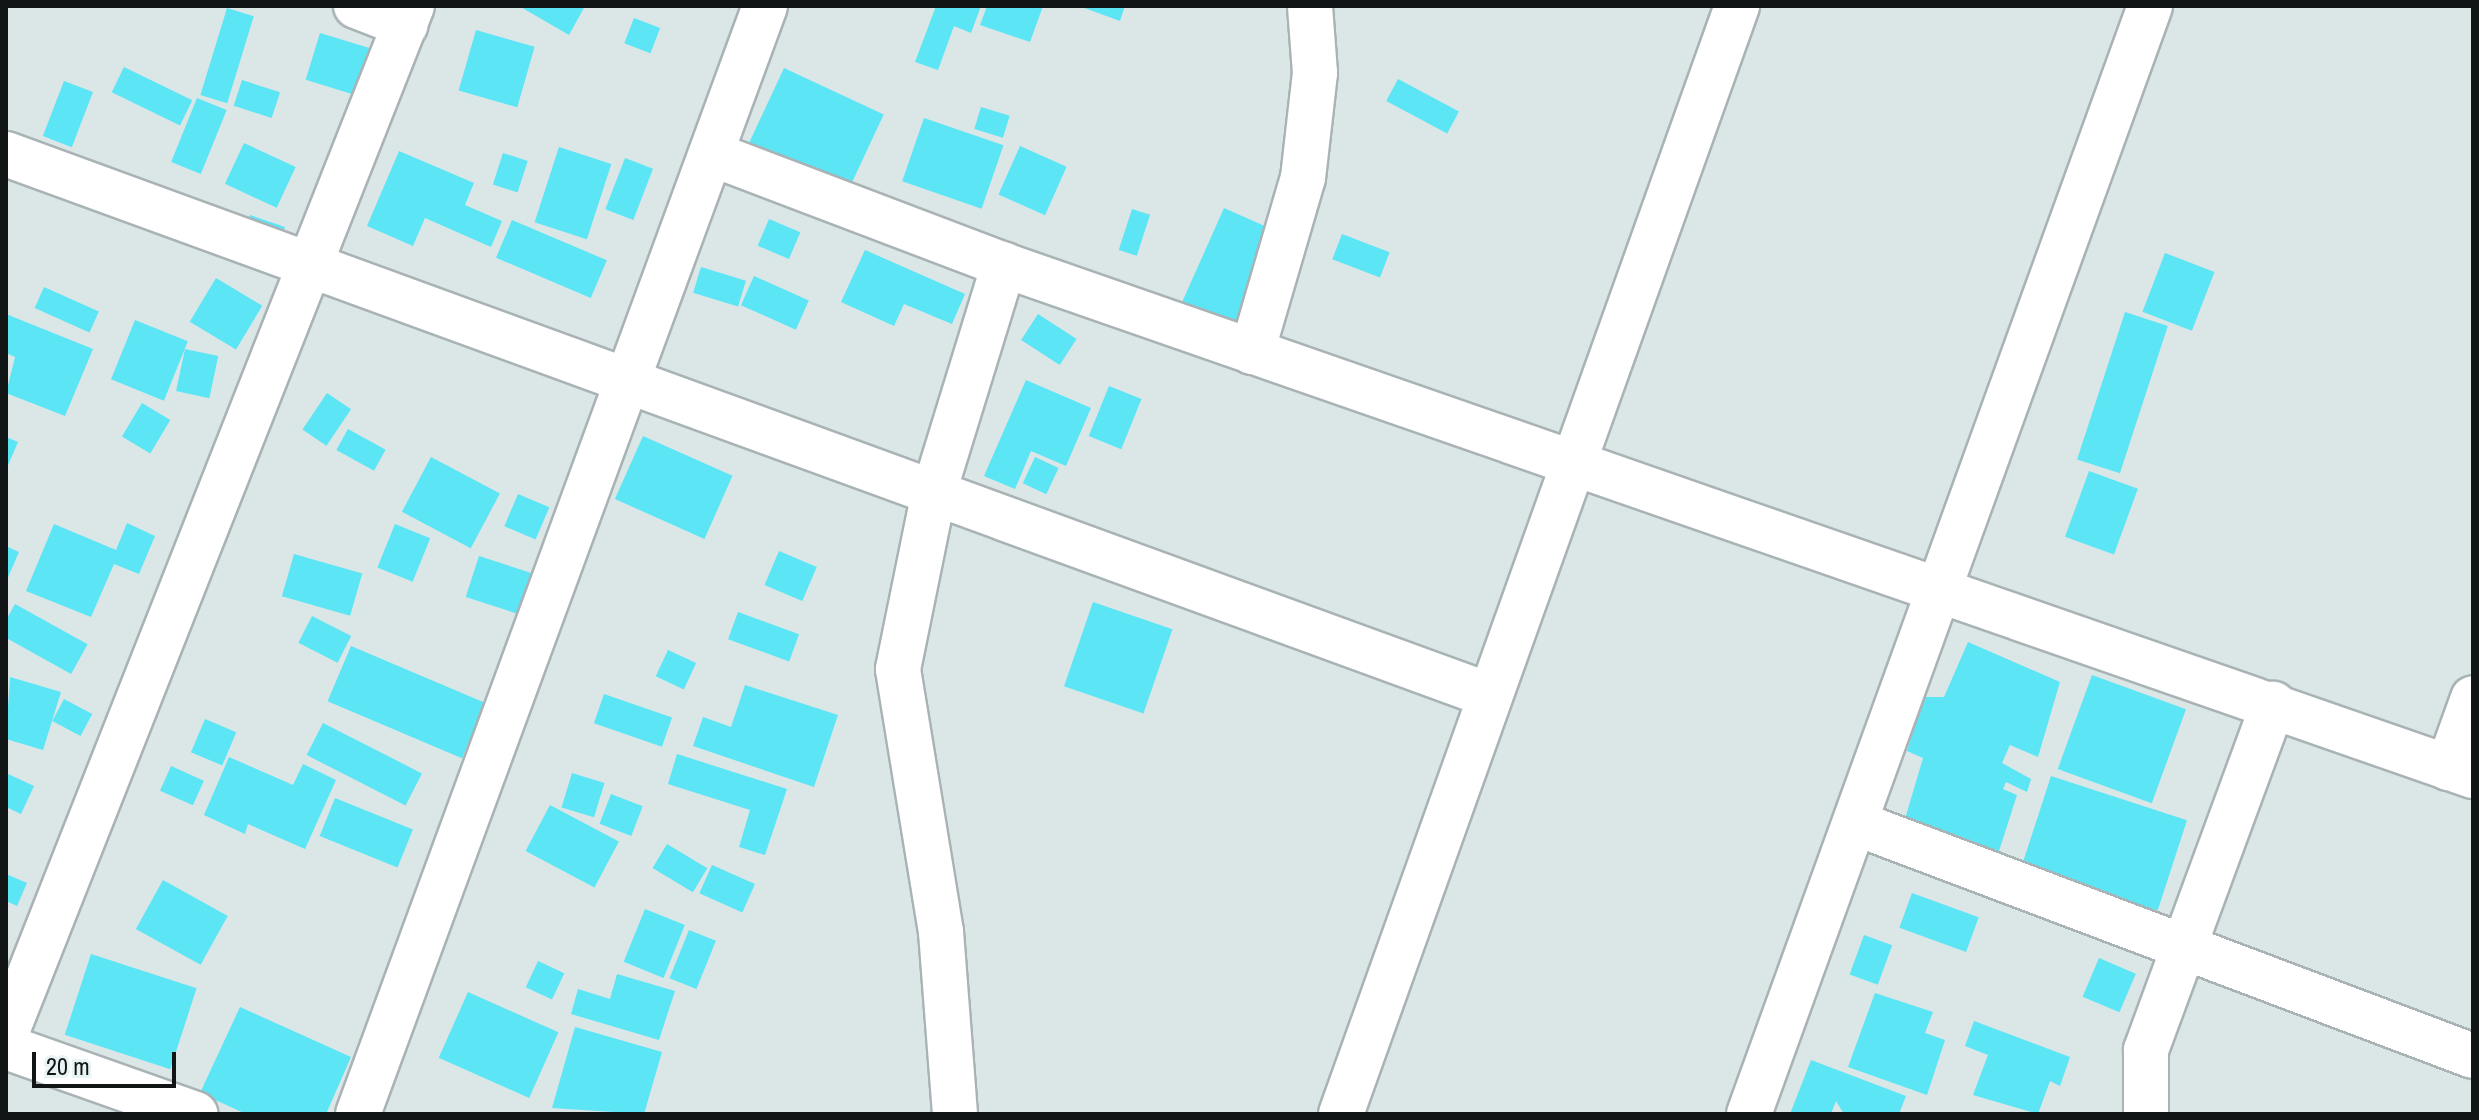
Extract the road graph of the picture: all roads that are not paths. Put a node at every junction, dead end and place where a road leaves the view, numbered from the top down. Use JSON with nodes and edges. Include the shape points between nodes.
{"nodes":[{"id":1,"x":356,"y":6,"type":"edge"},
{"id":2,"x":765,"y":6,"type":"edge"},
{"id":3,"x":1310,"y":6,"type":"edge"},
{"id":4,"x":1737,"y":6,"type":"edge"},
{"id":5,"x":2150,"y":6,"type":"edge"},
{"id":6,"x":409,"y":15,"type":"edge"},
{"id":7,"x":6,"y":154,"type":"edge"},
{"id":8,"x":712,"y":154,"type":"junction"},
{"id":9,"x":1004,"y":265,"type":"junction"},
{"id":10,"x":314,"y":268,"type":"junction"},
{"id":11,"x":1252,"y":352,"type":"junction"},
{"id":12,"x":624,"y":381,"type":"junction"},
{"id":13,"x":1572,"y":463,"type":"junction"},
{"id":14,"x":934,"y":492,"type":"junction"},
{"id":15,"x":1939,"y":590,"type":"junction"},
{"id":16,"x":1488,"y":695,"type":"junction"},
{"id":17,"x":2473,"y":698,"type":"edge"},
{"id":18,"x":2273,"y":704,"type":"junction"},
{"id":19,"x":2460,"y":772,"type":"edge"},
{"id":20,"x":1858,"y":824,"type":"junction"},
{"id":21,"x":2185,"y":945,"type":"junction"},
{"id":22,"x":6,"y":1034,"type":"edge"},
{"id":23,"x":6,"y":1047,"type":"edge"},
{"id":24,"x":2473,"y":1056,"type":"edge"},
{"id":25,"x":195,"y":1114,"type":"edge"},
{"id":26,"x":358,"y":1114,"type":"edge"},
{"id":27,"x":955,"y":1114,"type":"edge"},
{"id":28,"x":1341,"y":1114,"type":"edge"},
{"id":29,"x":1749,"y":1114,"type":"edge"},
{"id":30,"x":2146,"y":1114,"type":"edge"}],
"edges":[{"from":1,"to":6,"type":"street"},
{"from":2,"to":8,"type":"street"},
{"from":3,"to":11,"type":"street","via":[[1315,73],[1303,178]]},
{"from":4,"to":13,"type":"street"},
{"from":5,"to":15,"type":"street"},
{"from":6,"to":10,"type":"street"},
{"from":7,"to":10,"type":"street"},
{"from":8,"to":9,"type":"street"},
{"from":8,"to":12,"type":"street"},
{"from":9,"to":11,"type":"street"},
{"from":9,"to":14,"type":"street"},
{"from":10,"to":12,"type":"street"},
{"from":10,"to":22,"type":"street"},
{"from":11,"to":13,"type":"street"},
{"from":12,"to":14,"type":"street"},
{"from":12,"to":26,"type":"street"},
{"from":13,"to":15,"type":"street"},
{"from":13,"to":16,"type":"street"},
{"from":14,"to":16,"type":"street"},
{"from":14,"to":27,"type":"street","via":[[898,669],[941,932]]},
{"from":15,"to":18,"type":"street"},
{"from":15,"to":20,"type":"street"},
{"from":16,"to":28,"type":"street"},
{"from":17,"to":19,"type":"street"},
{"from":18,"to":19,"type":"street"},
{"from":18,"to":21,"type":"street"},
{"from":20,"to":21,"type":"street"},
{"from":20,"to":29,"type":"street"},
{"from":21,"to":24,"type":"street"},
{"from":21,"to":30,"type":"street","via":[[2146,1050]]},
{"from":23,"to":25,"type":"street"}]}
